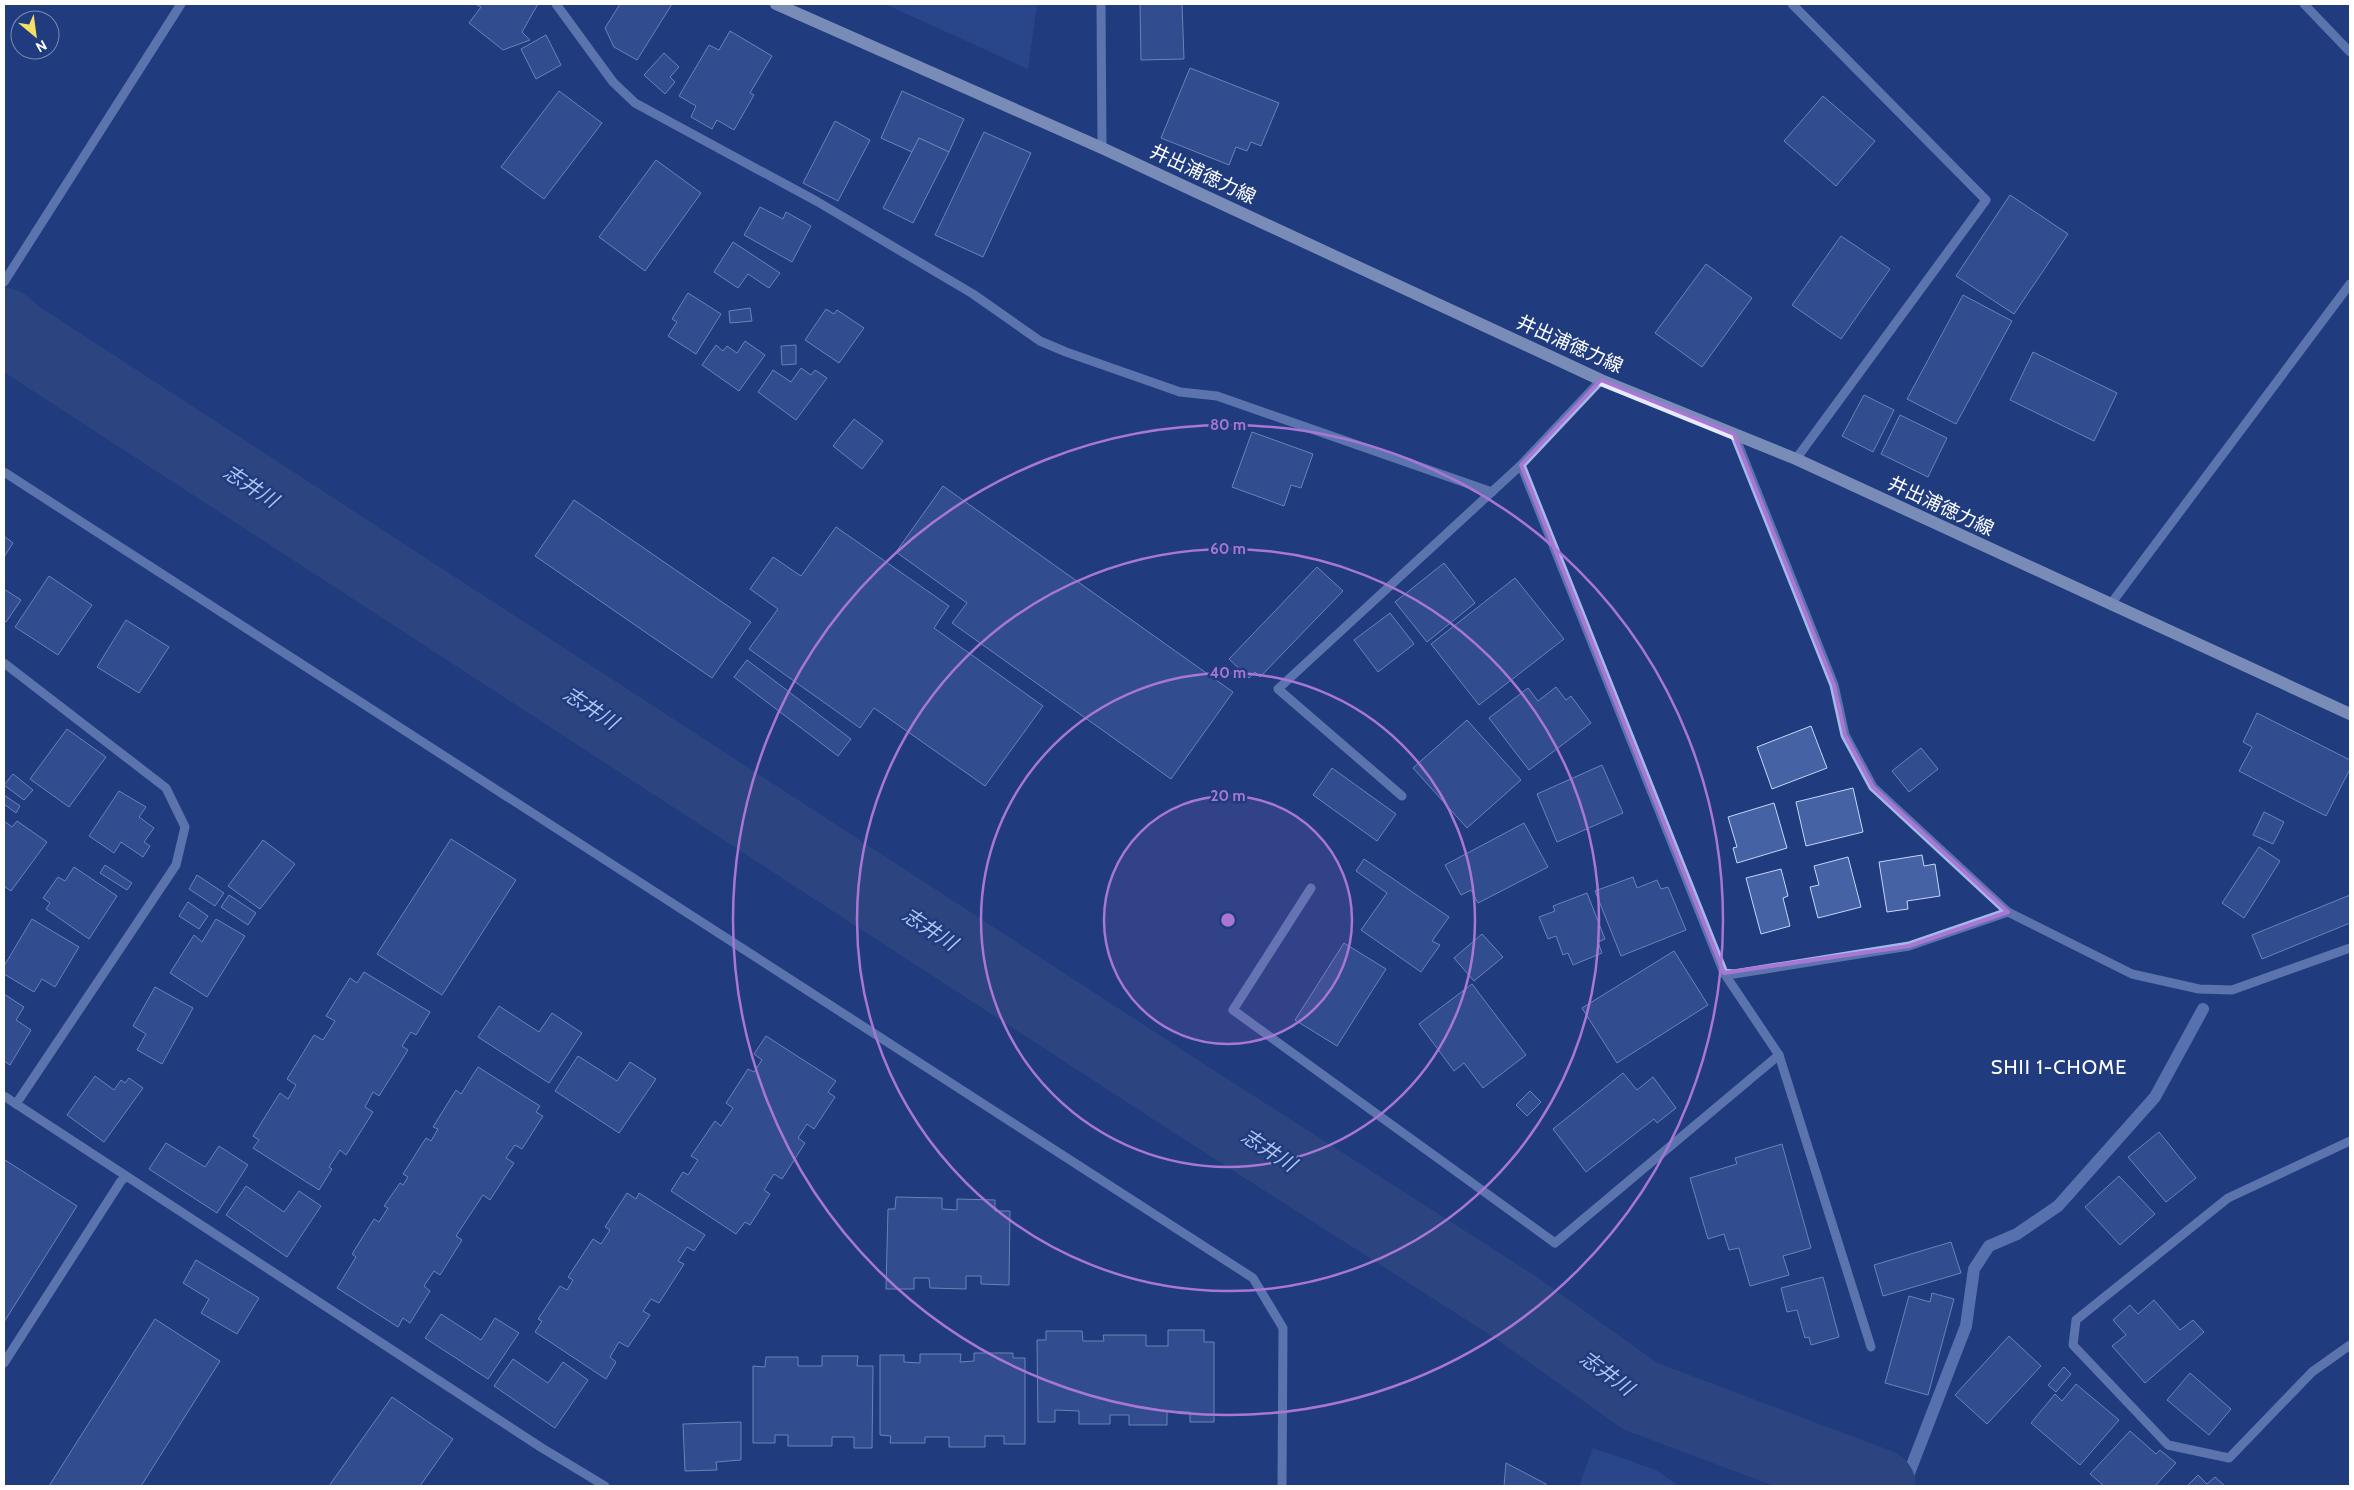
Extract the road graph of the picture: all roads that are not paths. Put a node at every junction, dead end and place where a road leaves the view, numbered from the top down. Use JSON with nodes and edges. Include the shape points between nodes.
{"nodes":[{"id":1,"x":180,"y":4,"type":"edge"},
{"id":2,"x":556,"y":4,"type":"edge"},
{"id":3,"x":776,"y":4,"type":"edge"},
{"id":4,"x":1101,"y":4,"type":"edge"},
{"id":5,"x":1792,"y":4,"type":"edge"},
{"id":6,"x":2304,"y":4,"type":"edge"},
{"id":7,"x":2350,"y":52,"type":"edge"},
{"id":8,"x":1102,"y":148,"type":"junction"},
{"id":9,"x":4,"y":282,"type":"edge"},
{"id":10,"x":2350,"y":284,"type":"edge"},
{"id":11,"x":1601,"y":380,"type":"junction"},
{"id":12,"x":1734,"y":434,"type":"junction"},
{"id":13,"x":1796,"y":459,"type":"junction"},
{"id":14,"x":1521,"y":465,"type":"junction"},
{"id":15,"x":4,"y":472,"type":"edge"},
{"id":16,"x":1492,"y":492,"type":"junction"},
{"id":17,"x":2110,"y":605,"type":"junction"},
{"id":18,"x":4,"y":663,"type":"edge"},
{"id":19,"x":2350,"y":714,"type":"edge"},
{"id":20,"x":1402,"y":796,"type":"dead end"},
{"id":21,"x":1311,"y":888,"type":"dead end"},
{"id":22,"x":2008,"y":912,"type":"junction"},
{"id":23,"x":2350,"y":948,"type":"edge"},
{"id":24,"x":1724,"y":973,"type":"junction"},
{"id":25,"x":1779,"y":1055,"type":"junction"},
{"id":26,"x":4,"y":1096,"type":"edge"},
{"id":27,"x":16,"y":1104,"type":"junction"},
{"id":28,"x":2350,"y":1141,"type":"edge"},
{"id":29,"x":126,"y":1177,"type":"junction"},
{"id":30,"x":2350,"y":1345,"type":"edge"},
{"id":31,"x":1871,"y":1347,"type":"dead end"},
{"id":32,"x":4,"y":1363,"type":"edge"},
{"id":33,"x":605,"y":1486,"type":"edge"},
{"id":34,"x":1282,"y":1486,"type":"edge"}],
"edges":[{"from":1,"to":9,"type":"street"},
{"from":2,"to":16,"type":"street","via":[[613,82],[635,103],[818,202],[974,294],[1040,341],[1150,382],[1180,392],[1217,396]]},
{"from":3,"to":8,"type":"main road","name":"井出浦徳力線"},
{"from":4,"to":8,"type":"street"},
{"from":5,"to":13,"type":"street","via":[[1986,200]]},
{"from":6,"to":7,"type":"street"},
{"from":8,"to":11,"type":"main road","name":"井出浦徳力線"},
{"from":10,"to":17,"type":"street"},
{"from":11,"to":12,"type":"main road","name":"井出浦徳力線"},
{"from":11,"to":14,"type":"street"},
{"from":12,"to":13,"type":"main road","name":"井出浦徳力線"},
{"from":12,"to":22,"type":"street","via":[[1834,685],[1845,736],[1873,787]]},
{"from":13,"to":17,"type":"main road","name":"井出浦徳力線"},
{"from":14,"to":16,"type":"street"},
{"from":14,"to":24,"type":"street"},
{"from":15,"to":34,"type":"street","via":[[1254,1278],[1283,1328]]},
{"from":16,"to":20,"type":"street","via":[[1278,689]]},
{"from":17,"to":19,"type":"main road","name":"井出浦徳力線"},
{"from":18,"to":27,"type":"street","via":[[166,788],[185,827],[176,865]]},
{"from":21,"to":25,"type":"street","via":[[1233,1010],[1555,1243]]},
{"from":22,"to":23,"type":"street","via":[[2132,974],[2199,989],[2232,990]]},
{"from":22,"to":24,"type":"street","via":[[1909,946]]},
{"from":24,"to":25,"type":"street"},
{"from":25,"to":31,"type":"street"},
{"from":26,"to":27,"type":"street"},
{"from":27,"to":29,"type":"street"},
{"from":28,"to":30,"type":"street","via":[[2228,1198],[2076,1320],[2072,1345],[2168,1445],[2229,1458],[2312,1372]]},
{"from":29,"to":32,"type":"street"},
{"from":29,"to":33,"type":"street"}]}
